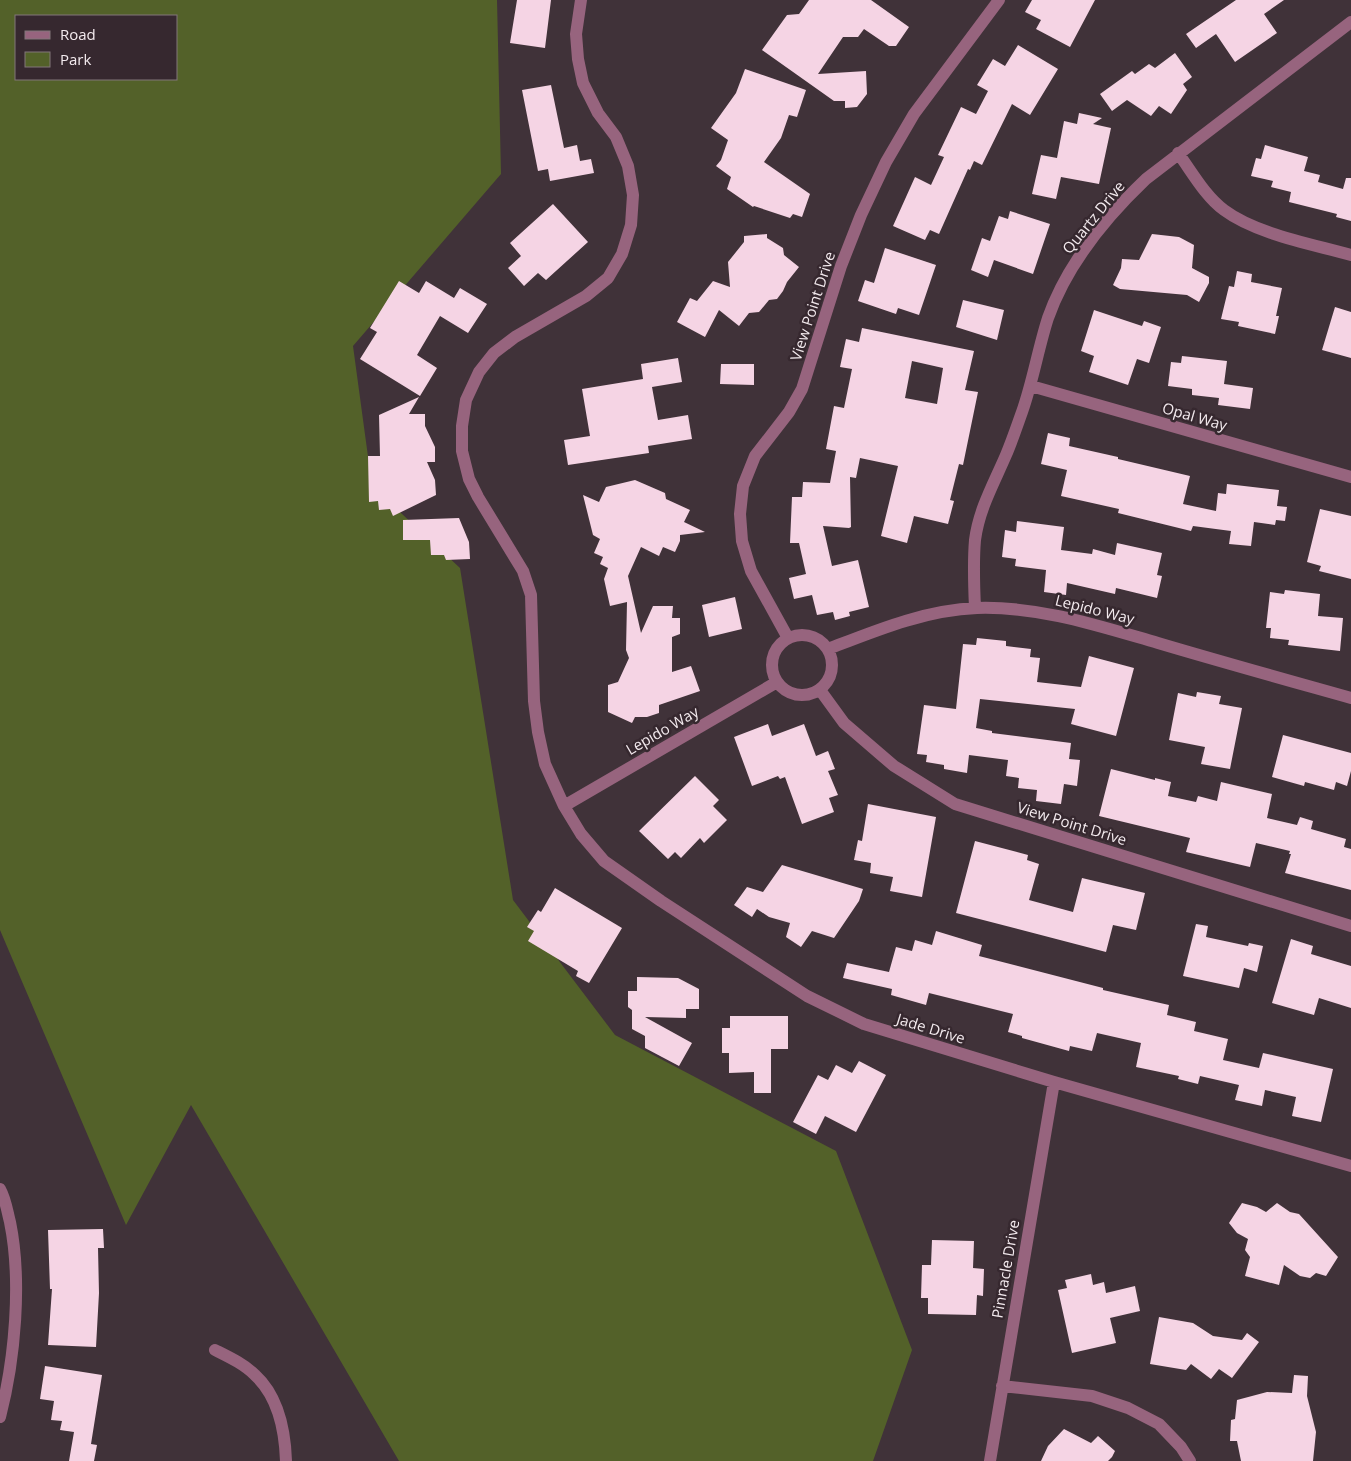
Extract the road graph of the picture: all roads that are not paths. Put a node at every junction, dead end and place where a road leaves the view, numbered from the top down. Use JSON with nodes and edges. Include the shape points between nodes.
{"nodes":[{"id":1,"x":581,"y":0,"type":"edge"},
{"id":2,"x":999,"y":0,"type":"edge"},
{"id":3,"x":1351,"y":22,"type":"edge"},
{"id":4,"x":1178,"y":153,"type":"junction"},
{"id":5,"x":1351,"y":255,"type":"edge"},
{"id":6,"x":1031,"y":386,"type":"junction"},
{"id":7,"x":1351,"y":477,"type":"edge"},
{"id":8,"x":975,"y":608,"type":"junction"},
{"id":9,"x":788,"y":638,"type":"junction"},
{"id":10,"x":828,"y":649,"type":"junction"},
{"id":11,"x":777,"y":682,"type":"junction"},
{"id":12,"x":820,"y":690,"type":"junction"},
{"id":13,"x":1351,"y":698,"type":"edge"},
{"id":14,"x":564,"y":806,"type":"junction"},
{"id":15,"x":1351,"y":926,"type":"edge"},
{"id":16,"x":1054,"y":1082,"type":"junction"},
{"id":17,"x":1351,"y":1166,"type":"edge"},
{"id":18,"x":0,"y":1189,"type":"edge"},
{"id":19,"x":215,"y":1350,"type":"dead end"},
{"id":20,"x":1002,"y":1386,"type":"junction"},
{"id":21,"x":0,"y":1417,"type":"edge"},
{"id":22,"x":286,"y":1461,"type":"edge"},
{"id":23,"x":990,"y":1461,"type":"edge"},
{"id":24,"x":1190,"y":1461,"type":"edge"}],
"edges":[{"from":1,"to":14,"type":"street","name":"Jade Drive","via":[[576,34],[583,83],[598,114],[616,137],[628,166],[633,195],[631,225],[622,254],[608,278],[586,296],[515,337],[494,353],[479,372],[466,400],[462,426],[462,451],[469,479],[523,571],[531,595],[538,732],[545,764]]},
{"from":2,"to":9,"type":"street","name":"View Point Drive","via":[[914,114],[886,162],[841,266],[802,389],[789,412],[755,456],[743,486],[742,541],[751,571]]},
{"from":3,"to":4,"type":"street","name":"Quartz Drive"},
{"from":4,"to":5,"type":"street","via":[[1204,189],[1223,209],[1243,222]]},
{"from":4,"to":6,"type":"street","name":"Quartz Drive","via":[[1124,200],[1074,265],[1049,316]]},
{"from":6,"to":7,"type":"street","name":"Opal Way"},
{"from":6,"to":8,"type":"street","name":"Quartz Drive","via":[[982,511],[976,539]]},
{"from":8,"to":10,"type":"street","name":"Lepido Way","via":[[913,618]]},
{"from":8,"to":13,"type":"street","name":"Lepido Way","via":[[1004,608],[1067,617]]},
{"from":9,"to":10,"type":"street","via":[[802,634],[812,636]]},
{"from":9,"to":11,"type":"street","via":[[773,654],[771,664]]},
{"from":10,"to":12,"type":"street","via":[[833,662],[832,673]]},
{"from":11,"to":12,"type":"street","via":[[787,692],[797,695]]},
{"from":11,"to":14,"type":"street","name":"Lepido Way"},
{"from":12,"to":15,"type":"street","name":"View Point Drive","via":[[844,723],[894,766],[955,804]]},
{"from":14,"to":16,"type":"street","name":"Jade Drive","via":[[581,834],[604,861],[807,996],[864,1024]]},
{"from":16,"to":17,"type":"street","name":"Jade Drive"},
{"from":16,"to":20,"type":"street","name":"Pinnacle Drive"},
{"from":18,"to":21,"type":"street","via":[[15,1247],[15,1282],[10,1365]]},
{"from":19,"to":22,"type":"street","via":[[255,1374],[268,1389],[282,1423]]},
{"from":20,"to":23,"type":"street","name":"Pinnacle Drive"},
{"from":20,"to":24,"type":"street","via":[[1092,1396],[1128,1408],[1159,1424]]}]}
